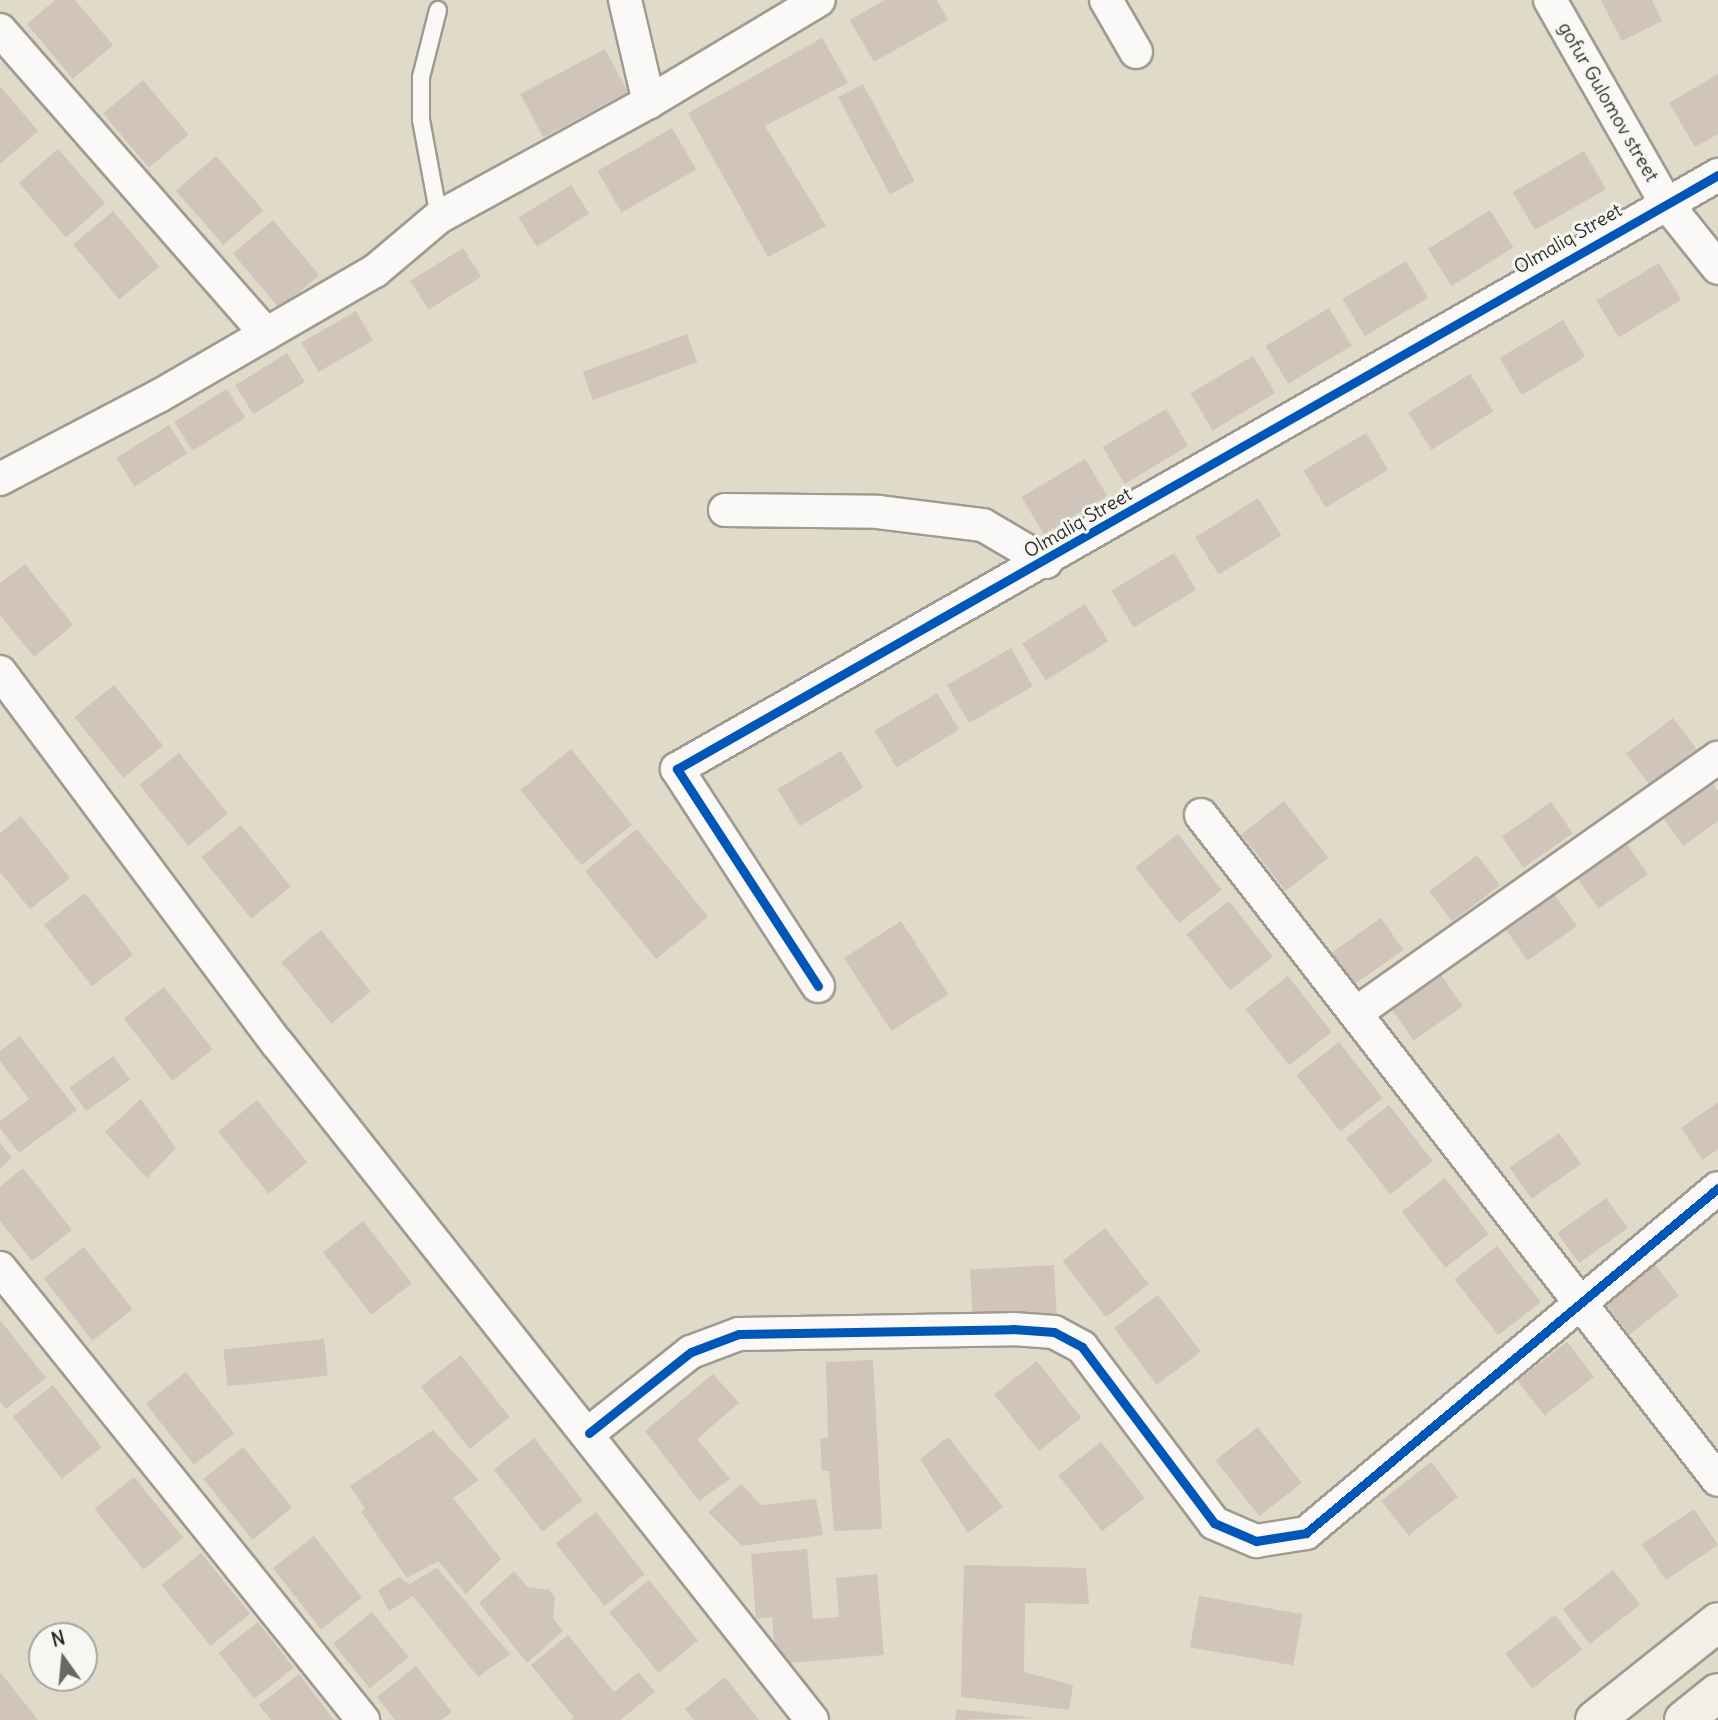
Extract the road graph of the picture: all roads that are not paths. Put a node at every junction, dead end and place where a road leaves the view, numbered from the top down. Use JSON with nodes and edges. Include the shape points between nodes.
{"nodes":[{"id":1,"x":625,"y":0,"type":"edge"},
{"id":2,"x":819,"y":0,"type":"edge"},
{"id":3,"x":1106,"y":0,"type":"edge"},
{"id":4,"x":1550,"y":0,"type":"edge"},
{"id":5,"x":438,"y":10,"type":"dead end"},
{"id":6,"x":0,"y":30,"type":"edge"},
{"id":7,"x":1136,"y":52,"type":"dead end"},
{"id":8,"x":649,"y":102,"type":"junction"},
{"id":9,"x":1718,"y":175,"type":"edge"},
{"id":10,"x":1665,"y":203,"type":"junction"},
{"id":11,"x":439,"y":217,"type":"junction"},
{"id":12,"x":1718,"y":268,"type":"edge"},
{"id":13,"x":266,"y":334,"type":"junction"},
{"id":14,"x":0,"y":479,"type":"edge"},
{"id":15,"x":725,"y":510,"type":"dead end"},
{"id":16,"x":1046,"y":562,"type":"junction"},
{"id":17,"x":0,"y":672,"type":"edge"},
{"id":18,"x":1718,"y":758,"type":"edge"},
{"id":19,"x":1201,"y":815,"type":"dead end"},
{"id":20,"x":818,"y":986,"type":"dead end"},
{"id":21,"x":1356,"y":1013,"type":"junction"},
{"id":22,"x":1718,"y":1188,"type":"edge"},
{"id":23,"x":0,"y":1268,"type":"edge"},
{"id":24,"x":1580,"y":1300,"type":"junction"},
{"id":25,"x":589,"y":1433,"type":"junction"},
{"id":26,"x":1718,"y":1480,"type":"edge"},
{"id":27,"x":1718,"y":1622,"type":"edge"},
{"id":28,"x":1718,"y":1693,"type":"edge"},
{"id":29,"x":363,"y":1720,"type":"edge"},
{"id":30,"x":813,"y":1720,"type":"edge"},
{"id":31,"x":1595,"y":1720,"type":"edge"},
{"id":32,"x":1684,"y":1720,"type":"edge"}],
"edges":[{"from":1,"to":8,"type":"street"},
{"from":2,"to":8,"type":"street"},
{"from":3,"to":7,"type":"street"},
{"from":4,"to":10,"type":"street","name":"gofur Gulomov street"},
{"from":5,"to":11,"type":"lane","via":[[421,77],[421,120]]},
{"from":6,"to":13,"type":"street"},
{"from":8,"to":11,"type":"street"},
{"from":9,"to":10,"type":"street","name":"Olmaliq Street"},
{"from":10,"to":12,"type":"street","name":"gofur Gulomov street"},
{"from":10,"to":16,"type":"street","name":"Olmaliq Street"},
{"from":11,"to":13,"type":"street","via":[[375,271]]},
{"from":13,"to":14,"type":"street"},
{"from":15,"to":16,"type":"street","via":[[878,512],[983,524]]},
{"from":16,"to":20,"type":"street","name":"Olmaliq Street","via":[[677,769]]},
{"from":17,"to":25,"type":"street","via":[[277,1043]]},
{"from":18,"to":21,"type":"street"},
{"from":19,"to":21,"type":"street"},
{"from":21,"to":24,"type":"street"},
{"from":22,"to":24,"type":"street"},
{"from":23,"to":29,"type":"street"},
{"from":24,"to":25,"type":"street","via":[[1306,1533],[1256,1541],[1214,1523],[1082,1347],[1054,1332],[739,1335],[691,1352]]},
{"from":24,"to":26,"type":"street"},
{"from":25,"to":30,"type":"street"},
{"from":27,"to":31,"type":"main road"},
{"from":28,"to":32,"type":"main road"}]}
